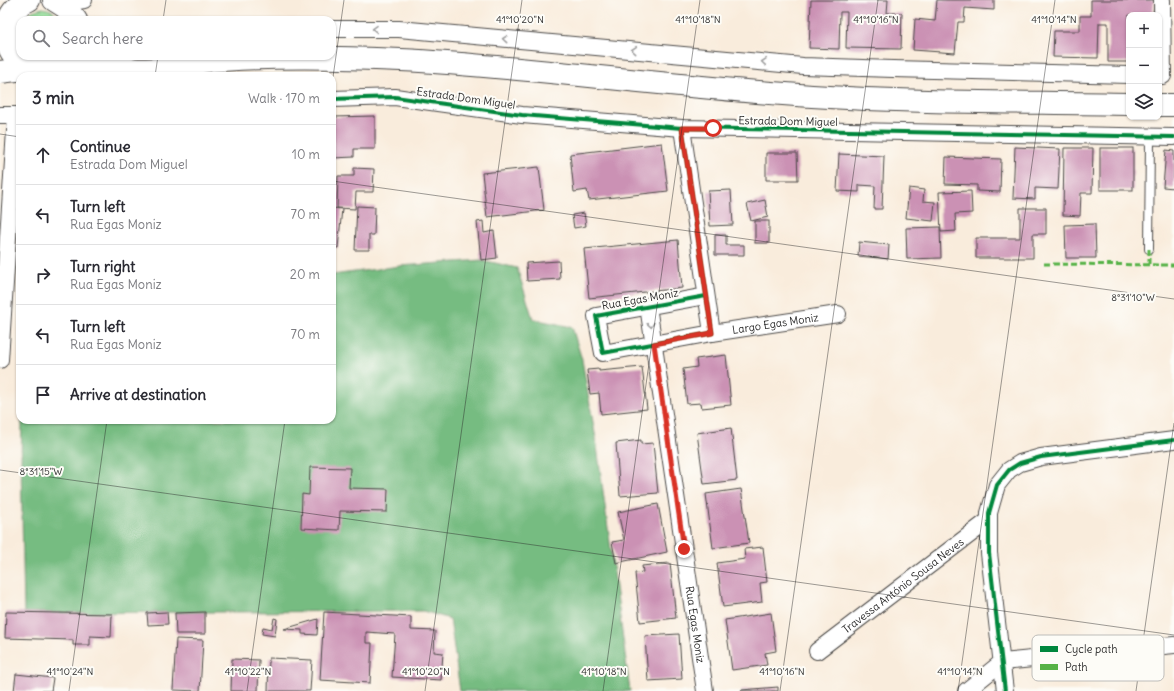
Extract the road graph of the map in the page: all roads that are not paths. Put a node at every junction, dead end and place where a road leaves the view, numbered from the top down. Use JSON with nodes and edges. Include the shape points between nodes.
{"nodes":[{"id":1,"x":29,"y":0,"type":"edge"},
{"id":2,"x":55,"y":0,"type":"edge"},
{"id":3,"x":88,"y":0,"type":"edge"},
{"id":4,"x":1162,"y":0,"type":"edge"},
{"id":5,"x":76,"y":14,"type":"edge"},
{"id":6,"x":4,"y":25,"type":"edge"},
{"id":7,"x":336,"y":29,"type":"edge"},
{"id":8,"x":16,"y":58,"type":"edge"},
{"id":9,"x":336,"y":58,"type":"edge"},
{"id":10,"x":18,"y":60,"type":"edge"},
{"id":11,"x":208,"y":60,"type":"edge"},
{"id":12,"x":62,"y":61,"type":"edge"},
{"id":13,"x":32,"y":68,"type":"junction"},
{"id":14,"x":0,"y":72,"type":"edge"},
{"id":15,"x":145,"y":72,"type":"edge"},
{"id":16,"x":157,"y":72,"type":"edge"},
{"id":17,"x":1126,"y":75,"type":"edge"},
{"id":18,"x":1165,"y":76,"type":"edge"},
{"id":19,"x":336,"y":99,"type":"edge"},
{"id":20,"x":1126,"y":104,"type":"edge"},
{"id":21,"x":1162,"y":105,"type":"edge"},
{"id":22,"x":1174,"y":105,"type":"edge"},
{"id":23,"x":12,"y":114,"type":"edge"},
{"id":24,"x":682,"y":128,"type":"junction"},
{"id":25,"x":1150,"y":137,"type":"junction"},
{"id":26,"x":1174,"y":137,"type":"edge"},
{"id":27,"x":1149,"y":249,"type":"dead end"},
{"id":28,"x":706,"y":296,"type":"junction"},
{"id":29,"x":648,"y":306,"type":"junction"},
{"id":30,"x":838,"y":314,"type":"dead end"},
{"id":31,"x":712,"y":333,"type":"junction"},
{"id":32,"x":654,"y":344,"type":"junction"},
{"id":33,"x":0,"y":360,"type":"edge"},
{"id":34,"x":1174,"y":440,"type":"edge"},
{"id":35,"x":989,"y":520,"type":"junction"},
{"id":36,"x":1174,"y":645,"type":"edge"},
{"id":37,"x":1164,"y":646,"type":"edge"},
{"id":38,"x":817,"y":651,"type":"dead end"},
{"id":39,"x":1032,"y":659,"type":"edge"},
{"id":40,"x":1002,"y":662,"type":"junction"},
{"id":41,"x":705,"y":691,"type":"edge"},
{"id":42,"x":966,"y":691,"type":"edge"},
{"id":43,"x":1005,"y":691,"type":"edge"}],
"edges":[{"from":1,"to":6,"type":"main road","via":[[13,11]]},
{"from":2,"to":5,"type":"main road"},
{"from":3,"to":5,"type":"street","via":[[79,3],[75,8]]},
{"from":4,"to":18,"type":"street"},
{"from":6,"to":8,"type":"main road","via":[[7,44]]},
{"from":17,"to":7,"type":"street","one_way":true,"via":[[803,66],[399,30]]},
{"from":9,"to":20,"type":"main road","via":[[508,67],[813,96]]},
{"from":10,"to":13,"type":"main road"},
{"from":11,"to":16,"type":"main road"},
{"from":12,"to":13,"type":"main road","via":[[44,68]]},
{"from":12,"to":15,"type":"main road"},
{"from":13,"to":14,"type":"main road"},
{"from":19,"to":24,"type":"street","name":"Estrada Dom Miguel","via":[[395,97],[522,115]]},
{"from":21,"to":22,"type":"main road"},
{"from":23,"to":33,"type":"street"},
{"from":24,"to":25,"type":"street","name":"Estrada Dom Miguel"},
{"from":24,"to":28,"type":"street"},
{"from":25,"to":26,"type":"street","name":"Estrada Dom Miguel"},
{"from":25,"to":27,"type":"lane"},
{"from":28,"to":29,"type":"street","name":"Rua Egas Moniz"},
{"from":28,"to":31,"type":"street"},
{"from":29,"to":32,"type":"street","name":"Rua Egas Moniz","one_way":true},
{"from":29,"to":32,"type":"street","name":"Rua Egas Moniz","via":[[596,316],[603,353]]},
{"from":30,"to":31,"type":"street","name":"Largo Egas Moniz"},
{"from":31,"to":32,"type":"street","name":"Rua Egas Moniz"},
{"from":32,"to":41,"type":"street","name":"Rua Egas Moniz"},
{"from":34,"to":35,"type":"street","via":[[1020,462],[1009,470],[997,485]]},
{"from":35,"to":38,"type":"street","name":"Travessa António Sousa Neves"},
{"from":35,"to":40,"type":"street","via":[[989,553]]},
{"from":36,"to":37,"type":"street"},
{"from":39,"to":40,"type":"street"},
{"from":40,"to":42,"type":"street"},
{"from":40,"to":43,"type":"street"}]}
